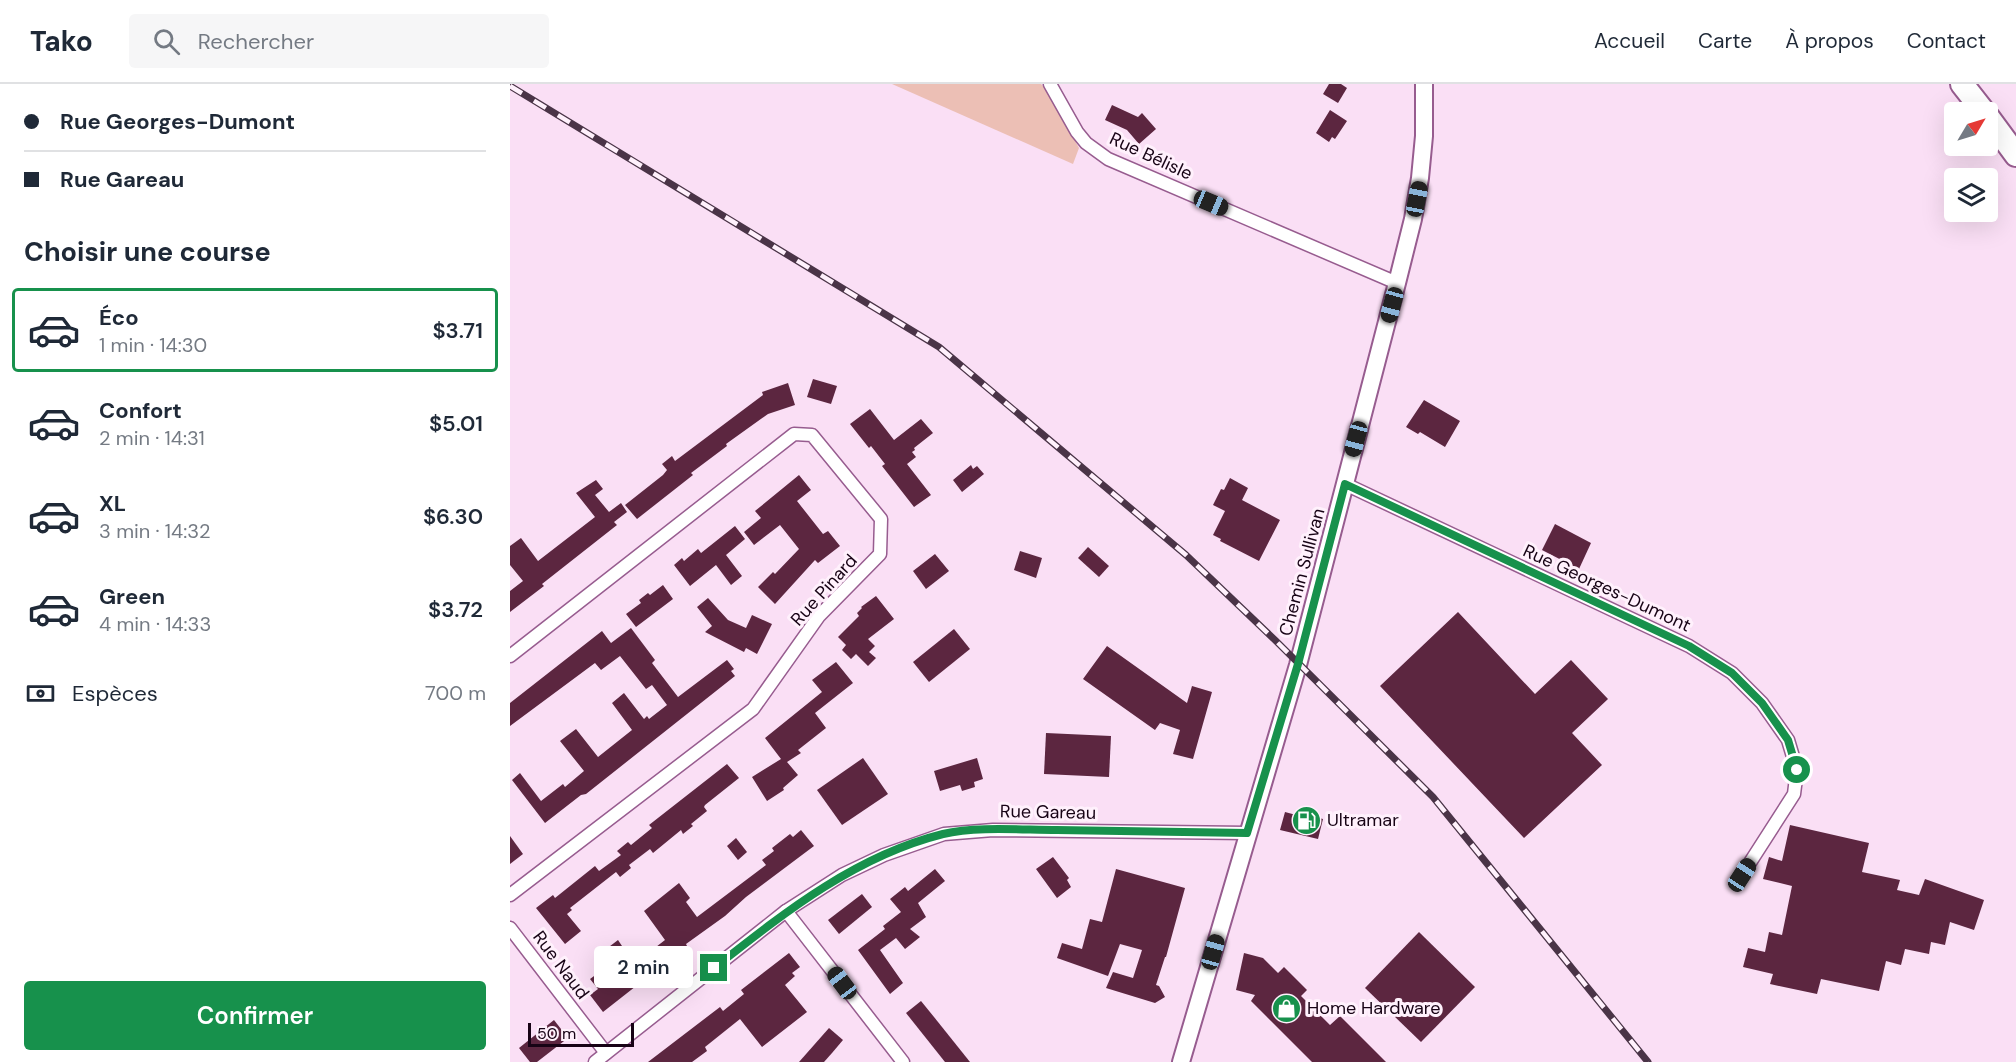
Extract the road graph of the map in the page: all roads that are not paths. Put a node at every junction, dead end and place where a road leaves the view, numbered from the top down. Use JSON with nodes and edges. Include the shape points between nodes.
{"nodes":[{"id":1,"x":1050,"y":84,"type":"edge"},
{"id":2,"x":1424,"y":84,"type":"edge"},
{"id":3,"x":1962,"y":84,"type":"edge"},
{"id":4,"x":1976,"y":102,"type":"edge"},
{"id":5,"x":1998,"y":131,"type":"edge"},
{"id":6,"x":2016,"y":155,"type":"edge"},
{"id":7,"x":1397,"y":283,"type":"junction"},
{"id":8,"x":1345,"y":484,"type":"junction"},
{"id":9,"x":510,"y":656,"type":"edge"},
{"id":10,"x":1247,"y":833,"type":"junction"},
{"id":11,"x":1742,"y":875,"type":"dead end"},
{"id":12,"x":510,"y":896,"type":"edge"},
{"id":13,"x":786,"y":911,"type":"junction"},
{"id":14,"x":510,"y":928,"type":"edge"},
{"id":15,"x":606,"y":1053,"type":"junction"},
{"id":16,"x":896,"y":1060,"type":"edge"},
{"id":17,"x":594,"y":1062,"type":"edge"},
{"id":18,"x":1181,"y":1062,"type":"edge"}],
"edges":[{"from":1,"to":7,"type":"street","name":"Rue Bélisle","via":[[1082,138],[1108,159]]},
{"from":2,"to":7,"type":"main road","name":"Chemin Sullivan","via":[[1420,178]]},
{"from":3,"to":4,"type":"highway"},
{"from":5,"to":6,"type":"highway"},
{"from":7,"to":8,"type":"main road","name":"Chemin Sullivan"},
{"from":8,"to":10,"type":"main road","name":"Chemin Sullivan","via":[[1298,664]]},
{"from":8,"to":11,"type":"street","name":"Rue Georges-Dumont","via":[[1689,646],[1732,673],[1762,703],[1788,740],[1797,770],[1794,794]]},
{"from":9,"to":12,"type":"street","name":"Rue Pinard","via":[[794,435],[812,435],[881,519],[880,554],[819,616],[753,709]]},
{"from":10,"to":13,"type":"street","name":"Rue Gareau","via":[[993,830],[944,834],[884,855]]},
{"from":10,"to":18,"type":"main road","name":"Chemin Sullivan"},
{"from":13,"to":15,"type":"street","name":"Rue Gareau"},
{"from":13,"to":16,"type":"street"},
{"from":14,"to":15,"type":"street","name":"Rue Naud"},
{"from":15,"to":17,"type":"street","name":"Rue Gareau"}]}
